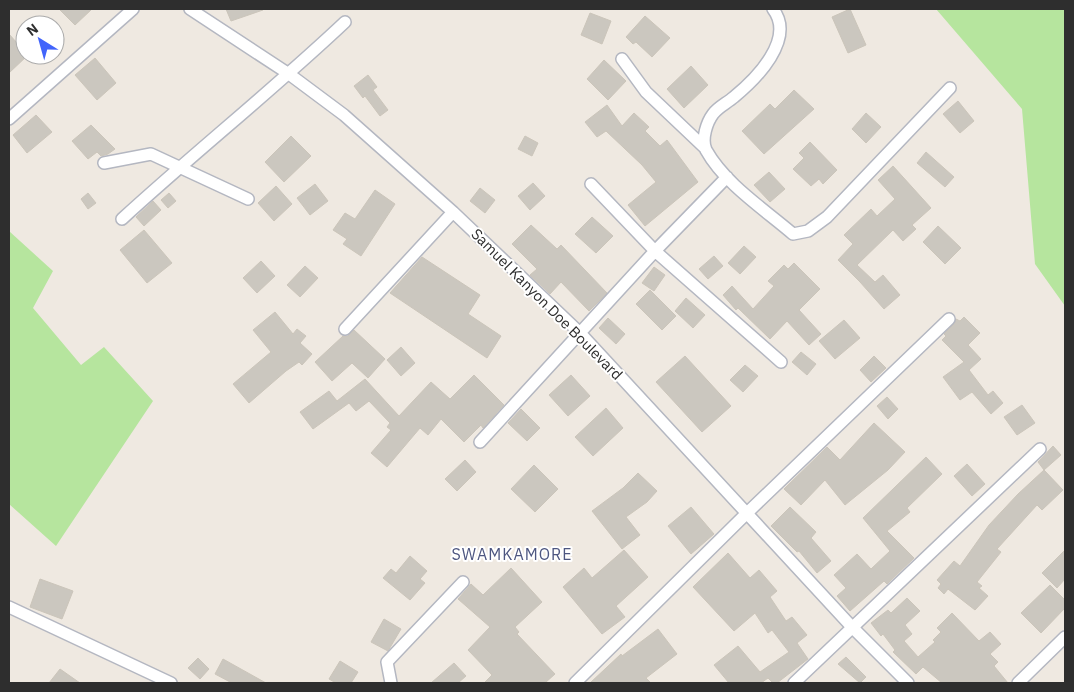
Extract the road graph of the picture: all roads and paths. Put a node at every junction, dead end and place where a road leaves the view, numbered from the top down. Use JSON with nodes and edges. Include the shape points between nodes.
{"nodes":[{"id":1,"x":133,"y":9,"type":"edge"},
{"id":2,"x":190,"y":9,"type":"edge"},
{"id":3,"x":772,"y":9,"type":"edge"},
{"id":4,"x":345,"y":22,"type":"dead end"},
{"id":5,"x":622,"y":59,"type":"dead end"},
{"id":6,"x":289,"y":74,"type":"junction"},
{"id":7,"x":950,"y":88,"type":"dead end"},
{"id":8,"x":9,"y":119,"type":"edge"},
{"id":9,"x":705,"y":148,"type":"junction"},
{"id":10,"x":104,"y":163,"type":"dead end"},
{"id":11,"x":178,"y":168,"type":"junction"},
{"id":12,"x":727,"y":177,"type":"junction"},
{"id":13,"x":591,"y":184,"type":"dead end"},
{"id":14,"x":248,"y":199,"type":"dead end"},
{"id":15,"x":453,"y":212,"type":"junction"},
{"id":16,"x":122,"y":219,"type":"dead end"},
{"id":17,"x":655,"y":251,"type":"junction"},
{"id":18,"x":949,"y":320,"type":"dead end"},
{"id":19,"x":345,"y":329,"type":"dead end"},
{"id":20,"x":581,"y":334,"type":"junction"},
{"id":21,"x":781,"y":362,"type":"dead end"},
{"id":22,"x":480,"y":442,"type":"dead end"},
{"id":23,"x":1040,"y":449,"type":"dead end"},
{"id":24,"x":747,"y":513,"type":"junction"},
{"id":25,"x":463,"y":582,"type":"dead end"},
{"id":26,"x":9,"y":607,"type":"edge"},
{"id":27,"x":851,"y":626,"type":"junction"},
{"id":28,"x":1065,"y":637,"type":"edge"},
{"id":29,"x":171,"y":683,"type":"edge"},
{"id":30,"x":391,"y":683,"type":"edge"},
{"id":31,"x":575,"y":683,"type":"edge"},
{"id":32,"x":794,"y":683,"type":"edge"},
{"id":33,"x":908,"y":683,"type":"edge"},
{"id":34,"x":1018,"y":683,"type":"edge"}],
"edges":[{"from":1,"to":8,"type":"street"},
{"from":2,"to":6,"type":"street","name":"Samuel Kanyon Doe Boulevard"},
{"from":3,"to":9,"type":"street","via":[[778,16],[780,31],[777,44],[753,79],[714,113],[706,126]]},
{"from":4,"to":6,"type":"street"},
{"from":5,"to":9,"type":"street","via":[[646,92]]},
{"from":6,"to":11,"type":"street"},
{"from":6,"to":15,"type":"street","name":"Samuel Kanyon Doe Boulevard","via":[[344,115]]},
{"from":7,"to":12,"type":"street","via":[[827,217],[808,231],[793,234]]},
{"from":9,"to":12,"type":"street"},
{"from":10,"to":11,"type":"street","via":[[151,154]]},
{"from":11,"to":14,"type":"street"},
{"from":11,"to":16,"type":"street"},
{"from":12,"to":17,"type":"street"},
{"from":13,"to":17,"type":"street"},
{"from":15,"to":19,"type":"street"},
{"from":15,"to":20,"type":"street","name":"Samuel Kanyon Doe Boulevard"},
{"from":17,"to":20,"type":"street"},
{"from":17,"to":21,"type":"street"},
{"from":18,"to":24,"type":"street"},
{"from":20,"to":22,"type":"street"},
{"from":20,"to":24,"type":"street","name":"Samuel Kanyon Doe Boulevard"},
{"from":23,"to":27,"type":"street"},
{"from":24,"to":27,"type":"street","name":"Samuel Kanyon Doe Boulevard"},
{"from":24,"to":31,"type":"street"},
{"from":25,"to":30,"type":"street","via":[[387,662]]},
{"from":26,"to":29,"type":"street"},
{"from":27,"to":32,"type":"street"},
{"from":27,"to":33,"type":"street","name":"Samuel Kanyon Doe Boulevard"},
{"from":28,"to":34,"type":"street"}]}
